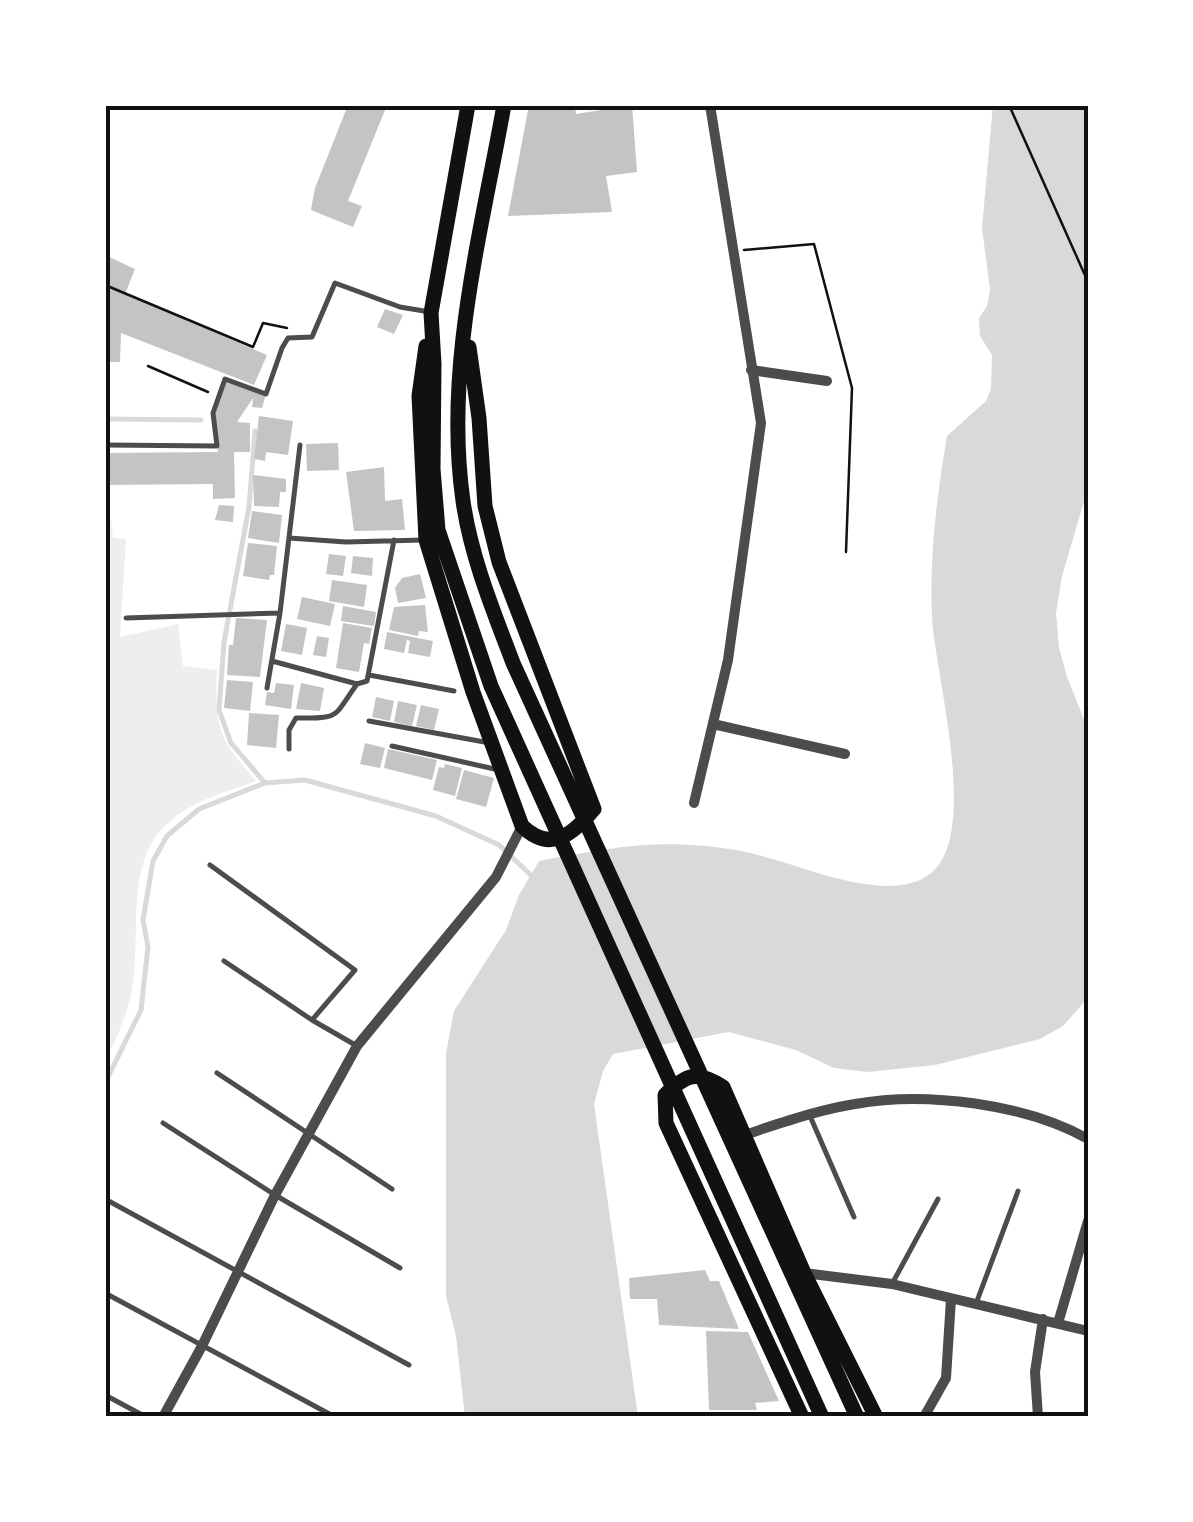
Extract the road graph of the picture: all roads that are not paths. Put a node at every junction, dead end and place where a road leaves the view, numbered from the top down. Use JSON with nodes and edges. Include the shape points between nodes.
{"nodes":[{"id":1,"x":468,"y":105,"type":"edge"},
{"id":2,"x":504,"y":105,"type":"edge"},
{"id":3,"x":710,"y":105,"type":"edge"},
{"id":4,"x":431,"y":312,"type":"junction"},
{"id":5,"x":466,"y":319,"type":"junction"},
{"id":6,"x":750,"y":370,"type":"junction"},
{"id":7,"x":827,"y":381,"type":"dead end"},
{"id":8,"x":105,"y":444,"type":"edge"},
{"id":9,"x":300,"y":446,"type":"dead end"},
{"id":10,"x":288,"y":538,"type":"junction"},
{"id":11,"x":394,"y":540,"type":"junction"},
{"id":12,"x":426,"y":540,"type":"junction"},
{"id":13,"x":280,"y":613,"type":"junction"},
{"id":14,"x":126,"y":618,"type":"dead end"},
{"id":15,"x":272,"y":661,"type":"junction"},
{"id":16,"x":369,"y":676,"type":"junction"},
{"id":17,"x":357,"y":684,"type":"junction"},
{"id":18,"x":267,"y":688,"type":"dead end"},
{"id":19,"x":454,"y":691,"type":"dead end"},
{"id":20,"x":369,"y":722,"type":"dead end"},
{"id":21,"x":714,"y":724,"type":"junction"},
{"id":22,"x":493,"y":744,"type":"junction"},
{"id":23,"x":392,"y":746,"type":"dead end"},
{"id":24,"x":289,"y":749,"type":"dead end"},
{"id":25,"x":845,"y":754,"type":"dead end"},
{"id":26,"x":502,"y":771,"type":"junction"},
{"id":27,"x":694,"y":803,"type":"dead end"},
{"id":28,"x":519,"y":833,"type":"junction"},
{"id":29,"x":210,"y":865,"type":"dead end"},
{"id":30,"x":224,"y":962,"type":"dead end"},
{"id":31,"x":312,"y":1020,"type":"junction"},
{"id":32,"x":357,"y":1046,"type":"junction"},
{"id":33,"x":217,"y":1073,"type":"dead end"},
{"id":34,"x":809,"y":1114,"type":"junction"},
{"id":35,"x":162,"y":1123,"type":"dead end"},
{"id":36,"x":309,"y":1134,"type":"junction"},
{"id":37,"x":744,"y":1135,"type":"junction"},
{"id":38,"x":1088,"y":1139,"type":"edge"},
{"id":39,"x":392,"y":1190,"type":"dead end"},
{"id":40,"x":1018,"y":1191,"type":"dead end"},
{"id":41,"x":275,"y":1194,"type":"junction"},
{"id":42,"x":938,"y":1198,"type":"dead end"},
{"id":43,"x":105,"y":1199,"type":"edge"},
{"id":44,"x":854,"y":1218,"type":"dead end"},
{"id":45,"x":1088,"y":1220,"type":"edge"},
{"id":46,"x":400,"y":1268,"type":"dead end"},
{"id":47,"x":804,"y":1272,"type":"junction"},
{"id":48,"x":239,"y":1274,"type":"junction"},
{"id":49,"x":892,"y":1284,"type":"junction"},
{"id":50,"x":105,"y":1293,"type":"edge"},
{"id":51,"x":952,"y":1299,"type":"junction"},
{"id":52,"x":976,"y":1304,"type":"junction"},
{"id":53,"x":1043,"y":1319,"type":"junction"},
{"id":54,"x":1058,"y":1323,"type":"junction"},
{"id":55,"x":1088,"y":1331,"type":"edge"},
{"id":56,"x":202,"y":1346,"type":"junction"},
{"id":57,"x":409,"y":1365,"type":"dead end"},
{"id":58,"x":105,"y":1395,"type":"edge"},
{"id":59,"x":856,"y":1415,"type":"edge"},
{"id":60,"x":878,"y":1416,"type":"edge"},
{"id":61,"x":146,"y":1417,"type":"edge"},
{"id":62,"x":163,"y":1417,"type":"edge"},
{"id":63,"x":336,"y":1417,"type":"edge"},
{"id":64,"x":802,"y":1417,"type":"edge"},
{"id":65,"x":822,"y":1417,"type":"edge"},
{"id":66,"x":924,"y":1417,"type":"edge"},
{"id":67,"x":1038,"y":1417,"type":"edge"}],
"edges":[{"from":1,"to":4,"type":"main road"},
{"from":2,"to":5,"type":"main road"},
{"from":3,"to":6,"type":"street"},
{"from":4,"to":8,"type":"lane","via":[[335,283],[312,337],[288,338],[266,394],[225,379],[214,413],[217,446]]},
{"from":4,"to":12,"type":"main road","via":[[419,396]]},
{"from":4,"to":65,"type":"main road","via":[[438,530],[491,686]]},
{"from":5,"to":28,"type":"main road","via":[[485,506],[499,562],[594,809],[574,833],[552,840]]},
{"from":5,"to":59,"type":"main road","via":[[457,420],[463,502],[479,573]]},
{"from":6,"to":7,"type":"street"},
{"from":6,"to":21,"type":"street","via":[[761,423]]},
{"from":9,"to":10,"type":"lane"},
{"from":10,"to":11,"type":"lane"},
{"from":10,"to":13,"type":"lane"},
{"from":11,"to":12,"type":"lane"},
{"from":11,"to":16,"type":"lane"},
{"from":12,"to":22,"type":"main road"},
{"from":13,"to":14,"type":"lane"},
{"from":13,"to":15,"type":"lane"},
{"from":15,"to":17,"type":"lane"},
{"from":15,"to":18,"type":"lane"},
{"from":16,"to":17,"type":"lane"},
{"from":16,"to":19,"type":"lane"},
{"from":17,"to":24,"type":"lane","via":[[332,718],[296,718]]},
{"from":20,"to":22,"type":"lane"},
{"from":21,"to":25,"type":"street"},
{"from":21,"to":27,"type":"street"},
{"from":22,"to":26,"type":"main road"},
{"from":23,"to":26,"type":"lane"},
{"from":26,"to":28,"type":"main road"},
{"from":28,"to":32,"type":"street","via":[[496,877]]},
{"from":29,"to":31,"type":"lane","via":[[354,970]]},
{"from":30,"to":31,"type":"lane"},
{"from":31,"to":32,"type":"lane"},
{"from":32,"to":36,"type":"street"},
{"from":33,"to":36,"type":"lane"},
{"from":34,"to":37,"type":"street"},
{"from":34,"to":38,"type":"street","via":[[860,1102],[990,1106],[1059,1123]]},
{"from":34,"to":44,"type":"lane"},
{"from":35,"to":41,"type":"lane"},
{"from":36,"to":39,"type":"lane"},
{"from":36,"to":41,"type":"street"},
{"from":37,"to":47,"type":"main road"},
{"from":37,"to":64,"type":"main road","via":[[723,1087],[706,1076],[682,1078],[665,1095],[666,1123]]},
{"from":40,"to":52,"type":"lane"},
{"from":41,"to":46,"type":"lane"},
{"from":41,"to":48,"type":"street"},
{"from":42,"to":49,"type":"lane"},
{"from":43,"to":48,"type":"lane"},
{"from":45,"to":54,"type":"street"},
{"from":47,"to":49,"type":"street"},
{"from":47,"to":60,"type":"main road"},
{"from":48,"to":56,"type":"street"},
{"from":48,"to":57,"type":"lane"},
{"from":49,"to":51,"type":"street"},
{"from":50,"to":56,"type":"lane"},
{"from":51,"to":52,"type":"street"},
{"from":51,"to":66,"type":"street","via":[[946,1378]]},
{"from":52,"to":53,"type":"street"},
{"from":53,"to":54,"type":"street"},
{"from":53,"to":67,"type":"street","via":[[1035,1372]]},
{"from":54,"to":55,"type":"street"},
{"from":56,"to":62,"type":"street"},
{"from":56,"to":63,"type":"lane"},
{"from":58,"to":61,"type":"lane"}]}
